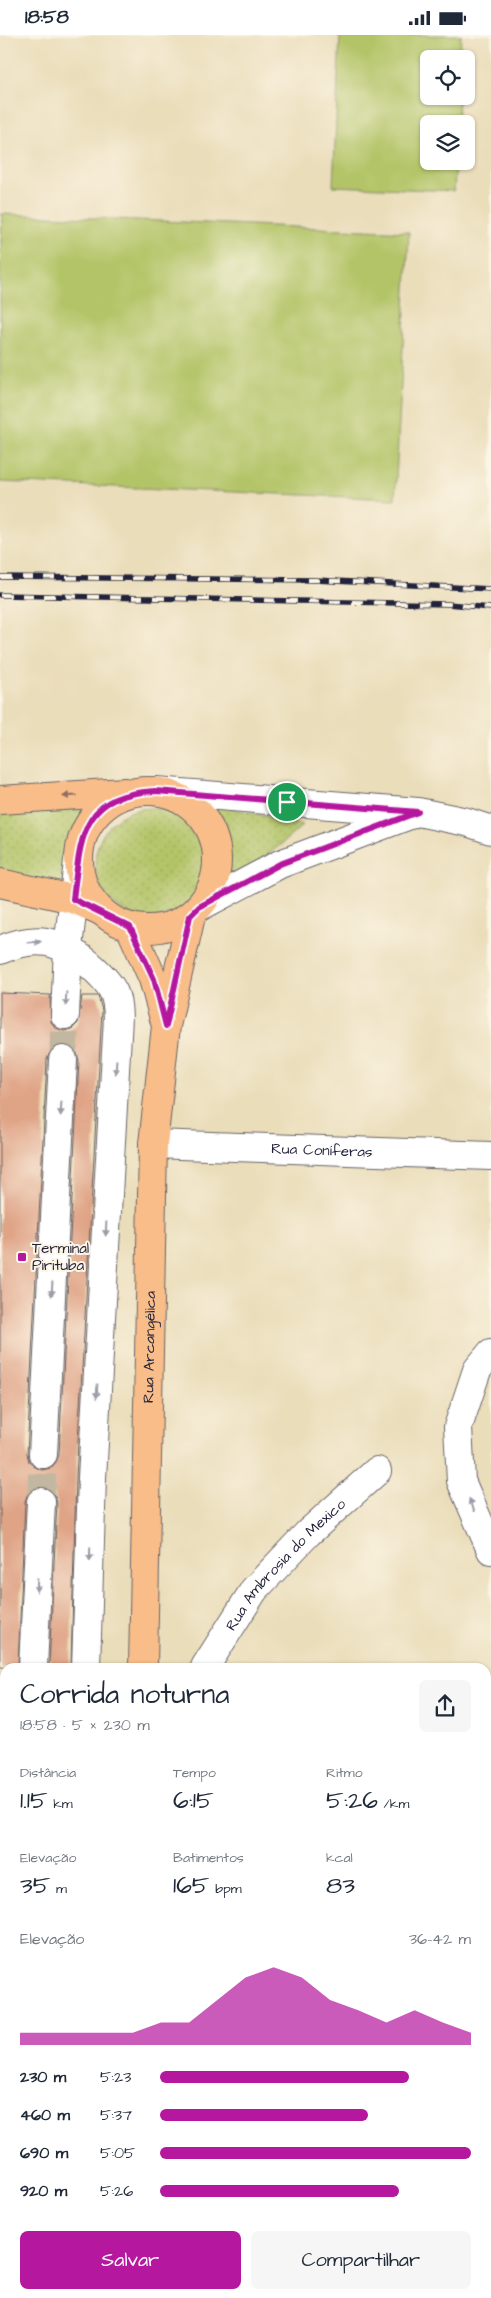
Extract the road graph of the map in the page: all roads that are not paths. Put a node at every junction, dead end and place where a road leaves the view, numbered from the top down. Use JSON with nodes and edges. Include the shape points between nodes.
{"nodes":[{"id":1,"x":146,"y":791,"type":"junction"},
{"id":2,"x":0,"y":800,"type":"edge"},
{"id":3,"x":418,"y":812,"type":"junction"},
{"id":4,"x":491,"y":830,"type":"edge"},
{"id":5,"x":78,"y":861,"type":"junction"},
{"id":6,"x":0,"y":883,"type":"edge"},
{"id":7,"x":73,"y":899,"type":"junction"},
{"id":8,"x":101,"y":911,"type":"junction"},
{"id":9,"x":195,"y":912,"type":"junction"},
{"id":10,"x":130,"y":927,"type":"junction"},
{"id":11,"x":68,"y":948,"type":"junction"},
{"id":12,"x":0,"y":950,"type":"edge"},
{"id":13,"x":65,"y":1015,"type":"tunnel mouth"},
{"id":14,"x":166,"y":1026,"type":"junction"},
{"id":15,"x":63,"y":1060,"type":"tunnel mouth"},
{"id":16,"x":153,"y":1143,"type":"junction"},
{"id":17,"x":491,"y":1156,"type":"edge"},
{"id":18,"x":491,"y":1353,"type":"edge"},
{"id":19,"x":43,"y":1454,"type":"tunnel mouth"},
{"id":20,"x":377,"y":1471,"type":"dead end"},
{"id":21,"x":42,"y":1501,"type":"tunnel mouth"},
{"id":22,"x":491,"y":1550,"type":"edge"},
{"id":23,"x":33,"y":1663,"type":"edge"},
{"id":24,"x":86,"y":1663,"type":"edge"},
{"id":25,"x":143,"y":1663,"type":"edge"},
{"id":26,"x":208,"y":1663,"type":"edge"}],
"edges":[{"from":1,"to":2,"type":"main road","one_way":true},
{"from":1,"to":3,"type":"street"},
{"from":1,"to":5,"type":"main road","via":[[118,797],[101,808],[81,841]]},
{"from":1,"to":9,"type":"main road","via":[[183,800],[194,808],[203,817],[216,842],[214,883]]},
{"from":3,"to":4,"type":"street"},
{"from":3,"to":9,"type":"street","via":[[280,864]]},
{"from":5,"to":7,"type":"street"},
{"from":5,"to":8,"type":"main road","via":[[89,897]]},
{"from":6,"to":7,"type":"main road"},
{"from":7,"to":8,"type":"main road"},
{"from":7,"to":11,"type":"street"},
{"from":8,"to":10,"type":"main road"},
{"from":9,"to":10,"type":"main road","via":[[170,926]]},
{"from":9,"to":14,"type":"main road","name":"Rua Arcangélica"},
{"from":10,"to":14,"type":"main road","name":"Rua Arcangélica","via":[[154,979]]},
{"from":12,"to":11,"type":"street","one_way":true,"via":[[32,941],[46,941]]},
{"from":11,"to":13,"type":"street","one_way":true},
{"from":11,"to":24,"type":"street","one_way":true,"via":[[96,970],[113,991],[118,1018],[92,1478]]},
{"from":14,"to":16,"type":"main road","name":"Rua Arcangélica"},
{"from":15,"to":19,"type":"street","one_way":true},
{"from":16,"to":17,"type":"street","name":"Rua Coníferas"},
{"from":16,"to":25,"type":"main road","name":"Rua Arcangélica"},
{"from":22,"to":18,"type":"street","one_way":true,"via":[[461,1481],[458,1427],[477,1370]]},
{"from":20,"to":26,"type":"street","name":"Rua Ambrosia do Mexico","via":[[308,1533],[254,1590]]},
{"from":21,"to":23,"type":"street","one_way":true}]}
